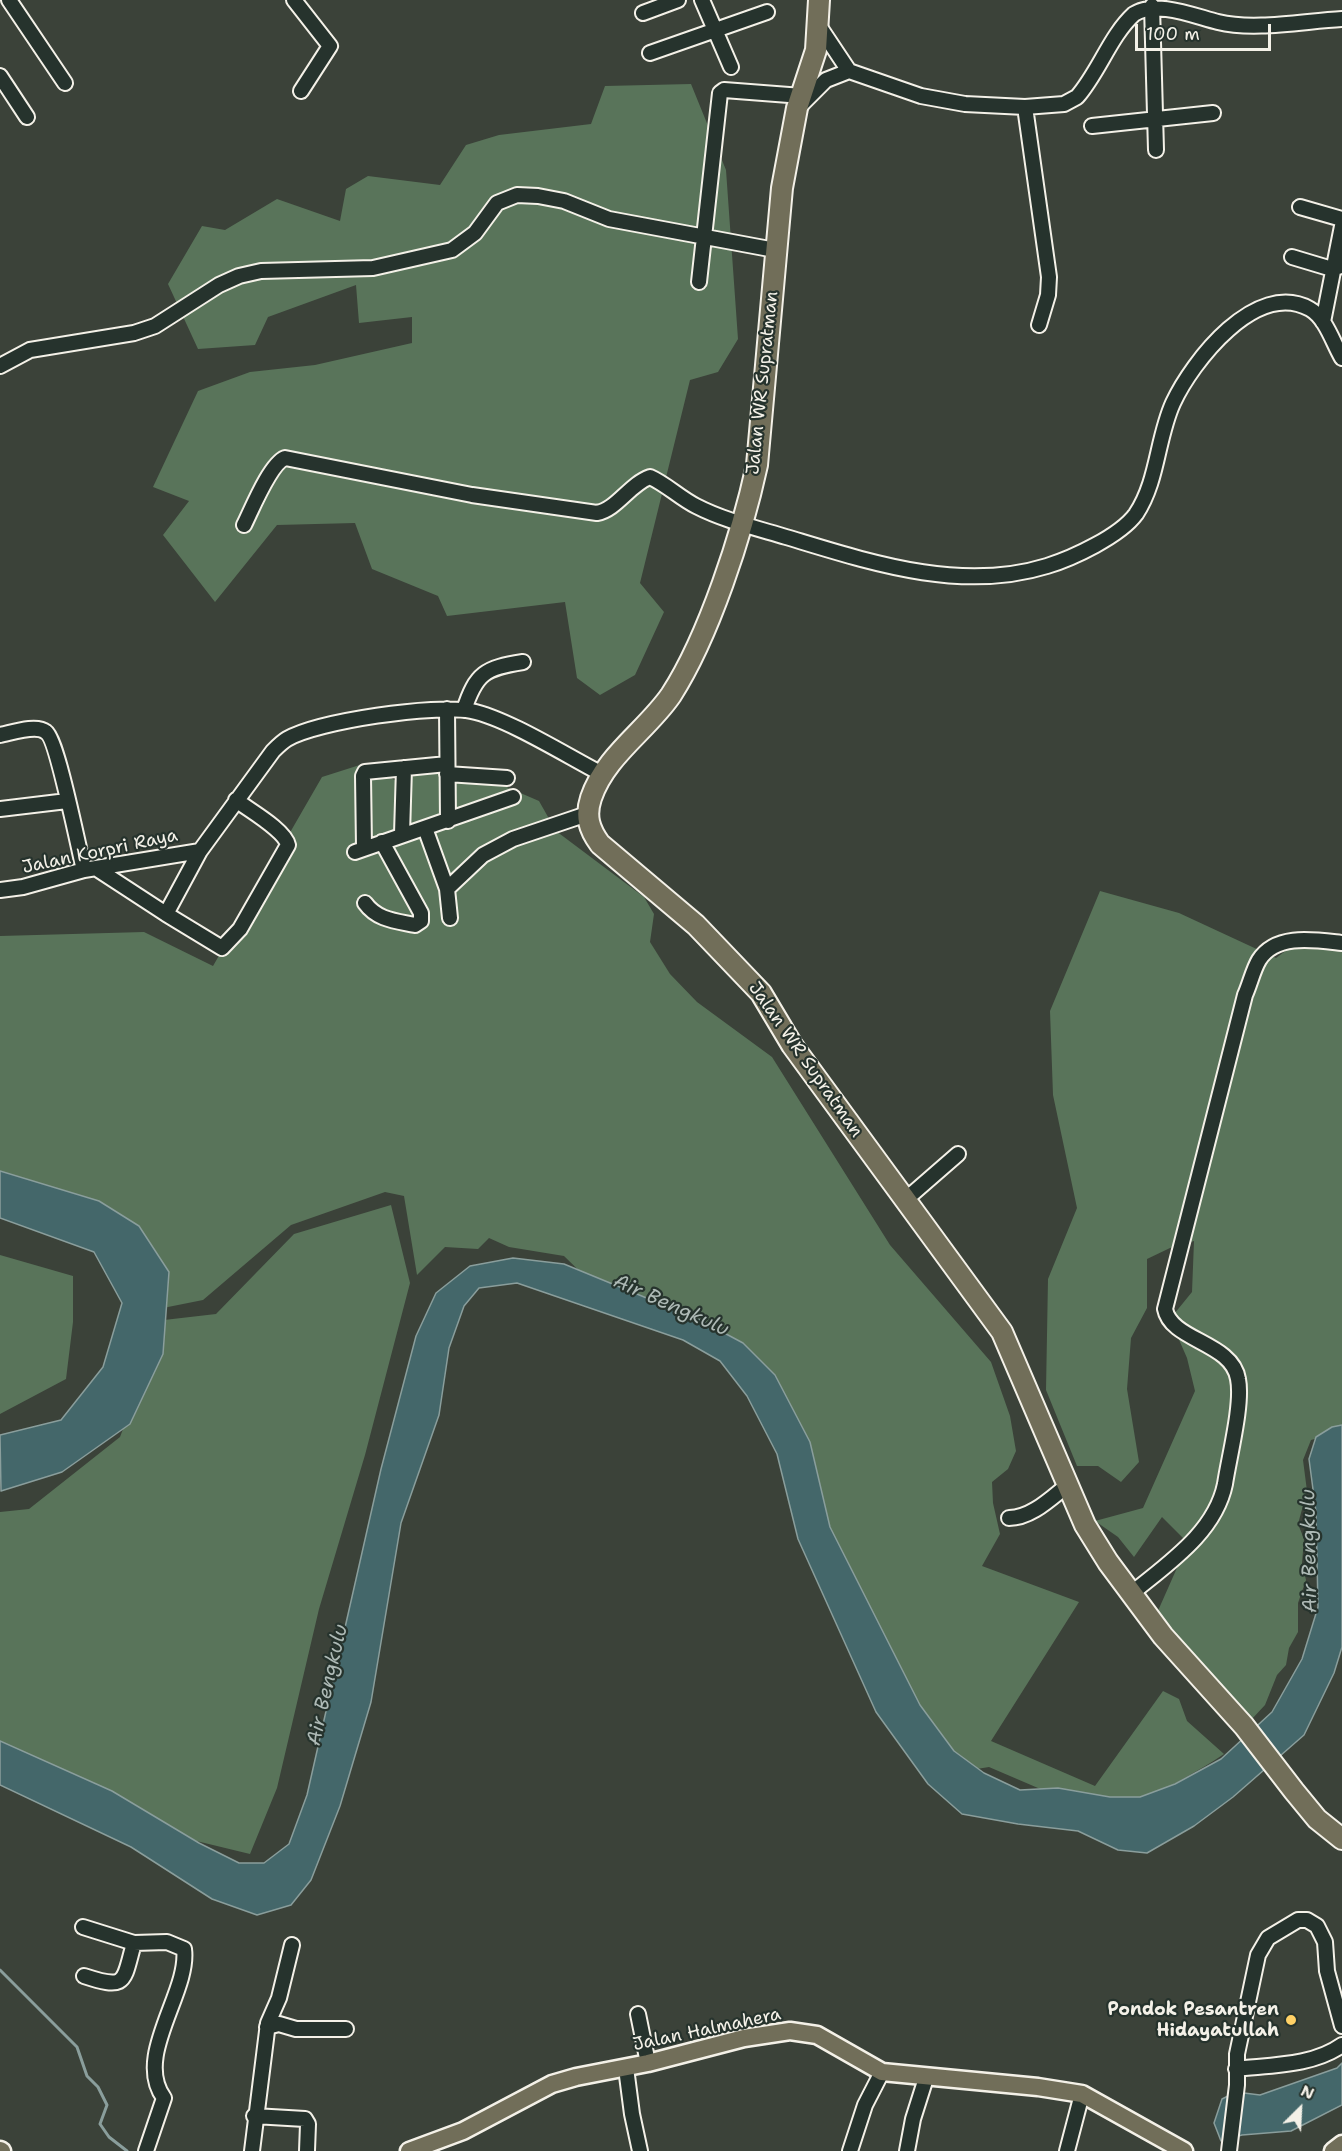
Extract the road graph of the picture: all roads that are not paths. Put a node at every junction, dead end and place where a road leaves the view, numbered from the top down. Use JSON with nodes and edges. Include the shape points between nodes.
{"nodes":[{"id":1,"x":9,"y":0,"type":"edge"},
{"id":2,"x":294,"y":0,"type":"edge"},
{"id":3,"x":678,"y":0,"type":"edge"},
{"id":4,"x":702,"y":0,"type":"edge"},
{"id":5,"x":819,"y":0,"type":"edge"},
{"id":6,"x":1152,"y":6,"type":"junction"},
{"id":7,"x":767,"y":12,"type":"dead end"},
{"id":8,"x":643,"y":13,"type":"dead end"},
{"id":9,"x":1342,"y":19,"type":"edge"},
{"id":10,"x":819,"y":26,"type":"junction"},
{"id":11,"x":715,"y":30,"type":"junction"},
{"id":12,"x":651,"y":53,"type":"dead end"},
{"id":13,"x":731,"y":68,"type":"dead end"},
{"id":14,"x":849,"y":71,"type":"junction"},
{"id":15,"x":0,"y":76,"type":"edge"},
{"id":16,"x":65,"y":83,"type":"dead end"},
{"id":17,"x":301,"y":91,"type":"dead end"},
{"id":18,"x":800,"y":102,"type":"junction"},
{"id":19,"x":1025,"y":107,"type":"junction"},
{"id":20,"x":1213,"y":113,"type":"dead end"},
{"id":21,"x":27,"y":117,"type":"dead end"},
{"id":22,"x":1155,"y":120,"type":"junction"},
{"id":23,"x":1092,"y":126,"type":"dead end"},
{"id":24,"x":1156,"y":150,"type":"dead end"},
{"id":25,"x":1300,"y":207,"type":"dead end"},
{"id":26,"x":1342,"y":219,"type":"edge"},
{"id":27,"x":1342,"y":226,"type":"edge"},
{"id":28,"x":703,"y":237,"type":"junction"},
{"id":29,"x":775,"y":250,"type":"junction"},
{"id":30,"x":1292,"y":256,"type":"dead end"},
{"id":31,"x":1337,"y":267,"type":"edge"},
{"id":32,"x":699,"y":282,"type":"dead end"},
{"id":33,"x":1323,"y":322,"type":"junction"},
{"id":34,"x":1039,"y":325,"type":"dead end"},
{"id":35,"x":1342,"y":358,"type":"edge"},
{"id":36,"x":0,"y":366,"type":"edge"},
{"id":37,"x":740,"y":523,"type":"junction"},
{"id":38,"x":244,"y":525,"type":"dead end"},
{"id":39,"x":523,"y":662,"type":"dead end"},
{"id":40,"x":447,"y":709,"type":"junction"},
{"id":41,"x":464,"y":710,"type":"junction"},
{"id":42,"x":0,"y":735,"type":"edge"},
{"id":43,"x":404,"y":768,"type":"junction"},
{"id":44,"x":447,"y":769,"type":"junction"},
{"id":45,"x":602,"y":774,"type":"junction"},
{"id":46,"x":507,"y":778,"type":"dead end"},
{"id":47,"x":513,"y":797,"type":"dead end"},
{"id":48,"x":236,"y":800,"type":"junction"},
{"id":49,"x":67,"y":801,"type":"junction"},
{"id":50,"x":0,"y":809,"type":"edge"},
{"id":51,"x":587,"y":814,"type":"junction"},
{"id":52,"x":448,"y":821,"type":"junction"},
{"id":53,"x":425,"y":828,"type":"junction"},
{"id":54,"x":402,"y":834,"type":"junction"},
{"id":55,"x":382,"y":842,"type":"junction"},
{"id":56,"x":200,"y":850,"type":"junction"},
{"id":57,"x":90,"y":870,"type":"junction"},
{"id":58,"x":447,"y":889,"type":"junction"},
{"id":59,"x":0,"y":890,"type":"edge"},
{"id":60,"x":365,"y":903,"type":"dead end"},
{"id":61,"x":166,"y":914,"type":"junction"},
{"id":62,"x":450,"y":918,"type":"dead end"},
{"id":63,"x":1342,"y":943,"type":"edge"},
{"id":64,"x":958,"y":1154,"type":"dead end"},
{"id":65,"x":904,"y":1201,"type":"junction"},
{"id":66,"x":1069,"y":1484,"type":"junction"},
{"id":67,"x":1010,"y":1518,"type":"dead end"},
{"id":68,"x":1131,"y":1594,"type":"junction"},
{"id":69,"x":1342,"y":1839,"type":"edge"},
{"id":70,"x":83,"y":1927,"type":"dead end"},
{"id":71,"x":134,"y":1943,"type":"junction"},
{"id":72,"x":292,"y":1945,"type":"dead end"},
{"id":73,"x":84,"y":1976,"type":"dead end"},
{"id":74,"x":639,"y":2014,"type":"dead end"},
{"id":75,"x":267,"y":2026,"type":"junction"},
{"id":76,"x":1342,"y":2026,"type":"edge"},
{"id":77,"x":346,"y":2029,"type":"dead end"},
{"id":78,"x":1342,"y":2045,"type":"edge"},
{"id":79,"x":648,"y":2063,"type":"junction"},
{"id":80,"x":626,"y":2068,"type":"junction"},
{"id":81,"x":1236,"y":2069,"type":"junction"},
{"id":82,"x":882,"y":2072,"type":"junction"},
{"id":83,"x":926,"y":2078,"type":"junction"},
{"id":84,"x":1082,"y":2094,"type":"junction"},
{"id":85,"x":254,"y":2116,"type":"junction"},
{"id":86,"x":1342,"y":2144,"type":"edge"},
{"id":87,"x":1229,"y":2148,"type":"edge"},
{"id":88,"x":1176,"y":2149,"type":"edge"},
{"id":89,"x":416,"y":2150,"type":"edge"},
{"id":90,"x":146,"y":2151,"type":"edge"},
{"id":91,"x":252,"y":2151,"type":"edge"},
{"id":92,"x":307,"y":2151,"type":"edge"},
{"id":93,"x":640,"y":2151,"type":"edge"},
{"id":94,"x":850,"y":2151,"type":"edge"},
{"id":95,"x":907,"y":2151,"type":"edge"},
{"id":96,"x":1067,"y":2151,"type":"edge"},
{"id":97,"x":1333,"y":2151,"type":"edge"}],
"edges":[{"from":1,"to":16,"type":"street"},
{"from":2,"to":17,"type":"street","via":[[330,46]]},
{"from":3,"to":8,"type":"street"},
{"from":4,"to":11,"type":"street"},
{"from":5,"to":10,"type":"highway","name":"Jalan WR Supratman"},
{"from":6,"to":9,"type":"street","via":[[1242,25]]},
{"from":6,"to":19,"type":"street","via":[[1143,8],[1127,22],[1077,97],[1064,104]]},
{"from":6,"to":22,"type":"street"},
{"from":7,"to":11,"type":"street"},
{"from":10,"to":14,"type":"street"},
{"from":10,"to":18,"type":"highway","name":"Jalan WR Supratman","via":[[812,70]]},
{"from":11,"to":12,"type":"street"},
{"from":11,"to":13,"type":"street"},
{"from":14,"to":18,"type":"street","via":[[826,80]]},
{"from":14,"to":19,"type":"street","via":[[944,101]]},
{"from":15,"to":21,"type":"street"},
{"from":18,"to":28,"type":"street","via":[[721,91]]},
{"from":18,"to":29,"type":"highway","name":"Jalan WR Supratman","via":[[787,152]]},
{"from":19,"to":34,"type":"street","via":[[1049,277]]},
{"from":20,"to":22,"type":"street"},
{"from":22,"to":23,"type":"street"},
{"from":22,"to":24,"type":"street"},
{"from":25,"to":26,"type":"street"},
{"from":27,"to":31,"type":"street"},
{"from":28,"to":29,"type":"street"},
{"from":28,"to":32,"type":"street"},
{"from":28,"to":36,"type":"street","via":[[609,219],[564,201],[517,195],[498,203],[475,233],[452,250],[373,268],[261,271],[239,276],[155,326],[30,350]]},
{"from":29,"to":37,"type":"highway","name":"Jalan WR Supratman","via":[[757,465]]},
{"from":30,"to":31,"type":"street"},
{"from":31,"to":33,"type":"street"},
{"from":33,"to":35,"type":"street"},
{"from":33,"to":37,"type":"street","via":[[1310,309],[1286,303],[1274,305],[1256,310],[1214,342],[1183,382],[1148,489],[1135,514],[1118,531],[1048,566],[979,578],[937,575],[853,557]]},
{"from":37,"to":38,"type":"street","via":[[696,506],[650,477],[597,513],[449,491],[285,458],[278,463]]},
{"from":37,"to":45,"type":"highway","name":"Jalan WR Supratman","via":[[717,598],[684,671],[659,712]]},
{"from":39,"to":41,"type":"street","via":[[499,666],[478,677]]},
{"from":40,"to":41,"type":"street","name":"Jalan Korpri Raya"},
{"from":40,"to":44,"type":"street"},
{"from":40,"to":48,"type":"street","name":"Jalan Korpri Raya","via":[[342,721],[292,736],[273,750]]},
{"from":41,"to":45,"type":"street","name":"Jalan Korpri Raya","via":[[490,717]]},
{"from":42,"to":49,"type":"street","via":[[45,731],[57,754]]},
{"from":43,"to":44,"type":"street"},
{"from":43,"to":54,"type":"street"},
{"from":43,"to":55,"type":"street","via":[[364,773],[359,849]]},
{"from":44,"to":46,"type":"street"},
{"from":44,"to":52,"type":"street"},
{"from":45,"to":51,"type":"highway","name":"Jalan WR Supratman"},
{"from":47,"to":52,"type":"street"},
{"from":48,"to":56,"type":"street","name":"Jalan Korpri Raya"},
{"from":48,"to":61,"type":"street","via":[[280,832],[288,845],[240,929],[222,948]]},
{"from":49,"to":50,"type":"street"},
{"from":49,"to":57,"type":"street"},
{"from":51,"to":58,"type":"street","via":[[513,839],[483,855]]},
{"from":51,"to":65,"type":"highway","name":"Jalan WR Supratman","via":[[600,844],[696,925],[761,993],[792,1045]]},
{"from":52,"to":53,"type":"street"},
{"from":53,"to":54,"type":"street"},
{"from":53,"to":58,"type":"street"},
{"from":54,"to":55,"type":"street"},
{"from":55,"to":60,"type":"street","via":[[421,913],[421,921],[415,925],[384,919]]},
{"from":56,"to":57,"type":"street","name":"Jalan Korpri Raya"},
{"from":56,"to":61,"type":"street"},
{"from":57,"to":59,"type":"street","name":"Jalan Korpri Raya"},
{"from":57,"to":61,"type":"street"},
{"from":58,"to":62,"type":"street"},
{"from":63,"to":68,"type":"street","via":[[1302,940],[1272,948],[1258,961],[1245,995],[1165,1309],[1171,1324],[1228,1359],[1238,1377],[1239,1395],[1225,1484],[1209,1520],[1188,1546]]},
{"from":64,"to":65,"type":"street"},
{"from":65,"to":66,"type":"highway","name":"Jalan WR Supratman","via":[[1002,1332]]},
{"from":66,"to":67,"type":"street","via":[[1020,1518]]},
{"from":66,"to":68,"type":"highway","name":"Jalan WR Supratman","via":[[1095,1543]]},
{"from":68,"to":69,"type":"highway","name":"Jalan WR Supratman","via":[[1317,1819]]},
{"from":70,"to":71,"type":"street"},
{"from":71,"to":73,"type":"street","via":[[125,1977],[120,1982],[108,1984]]},
{"from":71,"to":90,"type":"street","via":[[167,1942],[181,1946],[184,1953],[183,1967],[159,2037],[155,2080],[164,2098]]},
{"from":72,"to":75,"type":"street","via":[[279,1998]]},
{"from":74,"to":79,"type":"street"},
{"from":75,"to":77,"type":"street"},
{"from":75,"to":85,"type":"street"},
{"from":76,"to":81,"type":"street","via":[[1321,1931],[1312,1922],[1298,1920],[1262,1945]]},
{"from":78,"to":81,"type":"street","via":[[1326,2054],[1291,2063]]},
{"from":79,"to":80,"type":"main road","name":"Jalan Halmahera"},
{"from":79,"to":82,"type":"main road","name":"Jalan Halmahera","via":[[762,2034],[801,2031],[817,2035]]},
{"from":80,"to":89,"type":"main road","name":"Jalan Halmahera","via":[[552,2084],[463,2131]]},
{"from":80,"to":93,"type":"street"},
{"from":81,"to":87,"type":"street"},
{"from":82,"to":83,"type":"main road","name":"Jalan Halmahera"},
{"from":82,"to":94,"type":"street","via":[[865,2104]]},
{"from":83,"to":84,"type":"main road","name":"Jalan Halmahera"},
{"from":83,"to":95,"type":"street"},
{"from":84,"to":88,"type":"main road","name":"Jalan Halmahera"},
{"from":84,"to":96,"type":"street"},
{"from":85,"to":91,"type":"street"},
{"from":85,"to":92,"type":"street","via":[[308,2121]]},
{"from":86,"to":97,"type":"main road"}]}
